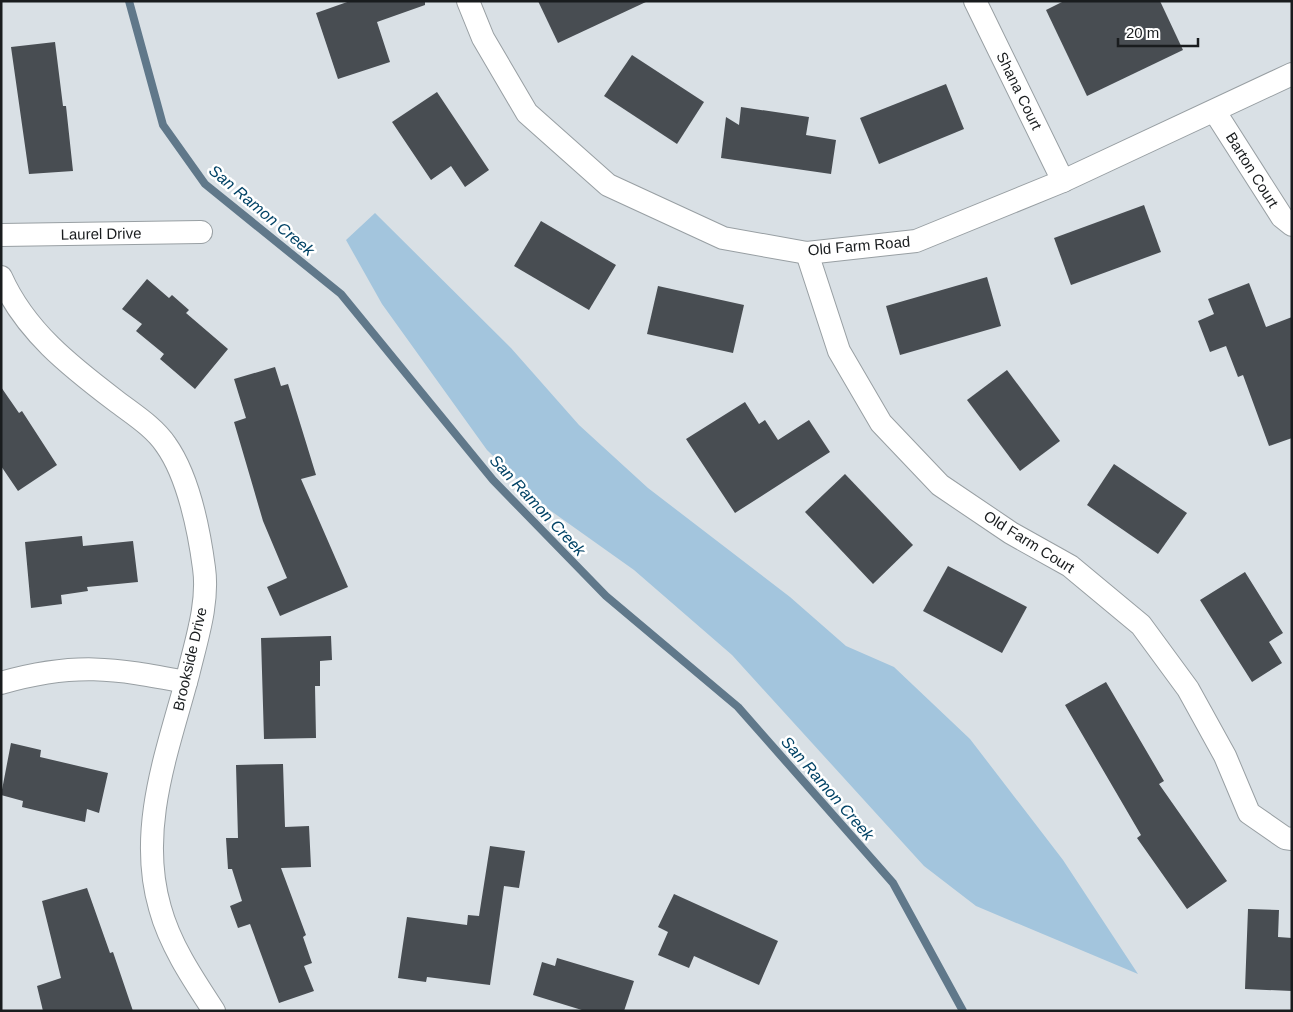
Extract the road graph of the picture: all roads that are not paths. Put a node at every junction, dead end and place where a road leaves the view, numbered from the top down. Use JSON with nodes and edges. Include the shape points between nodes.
{"nodes":[{"id":1,"x":468,"y":1,"type":"edge"},
{"id":2,"x":975,"y":1,"type":"edge"},
{"id":3,"x":1292,"y":74,"type":"edge"},
{"id":4,"x":1215,"y":112,"type":"junction"},
{"id":5,"x":1063,"y":181,"type":"junction"},
{"id":6,"x":1292,"y":225,"type":"edge"},
{"id":7,"x":201,"y":232,"type":"dead end"},
{"id":8,"x":1,"y":235,"type":"edge"},
{"id":9,"x":807,"y":253,"type":"junction"},
{"id":10,"x":1,"y":276,"type":"edge"},
{"id":11,"x":186,"y":682,"type":"junction"},
{"id":12,"x":1,"y":683,"type":"edge"},
{"id":13,"x":1292,"y":839,"type":"edge"},
{"id":14,"x":214,"y":1011,"type":"edge"}],
"edges":[{"from":1,"to":9,"type":"street","name":"Old Farm Road","via":[[483,38],[527,113],[608,185],[722,238]]},
{"from":2,"to":5,"type":"street","name":"Shana Court"},
{"from":3,"to":4,"type":"street","name":"Old Farm Road"},
{"from":4,"to":5,"type":"street","name":"Old Farm Road"},
{"from":4,"to":6,"type":"street","name":"Barton Court","via":[[1282,217]]},
{"from":5,"to":9,"type":"street","name":"Old Farm Road","via":[[916,241]]},
{"from":7,"to":8,"type":"street","name":"Laurel Drive"},
{"from":9,"to":13,"type":"street","name":"Old Farm Court","via":[[839,351],[881,423],[940,485],[1011,533],[1070,566],[1141,625],[1188,689],[1225,756],[1249,813],[1285,838]]},
{"from":10,"to":11,"type":"street","name":"Brookside Drive","via":[[10,298],[30,326],[74,368],[150,428],[166,445],[180,472],[200,540],[205,571],[205,598]]},
{"from":11,"to":12,"type":"street","via":[[124,670],[80,668],[37,673]]},
{"from":11,"to":14,"type":"street","name":"Brookside Drive","via":[[160,777],[153,817],[153,878],[171,938]]}]}
